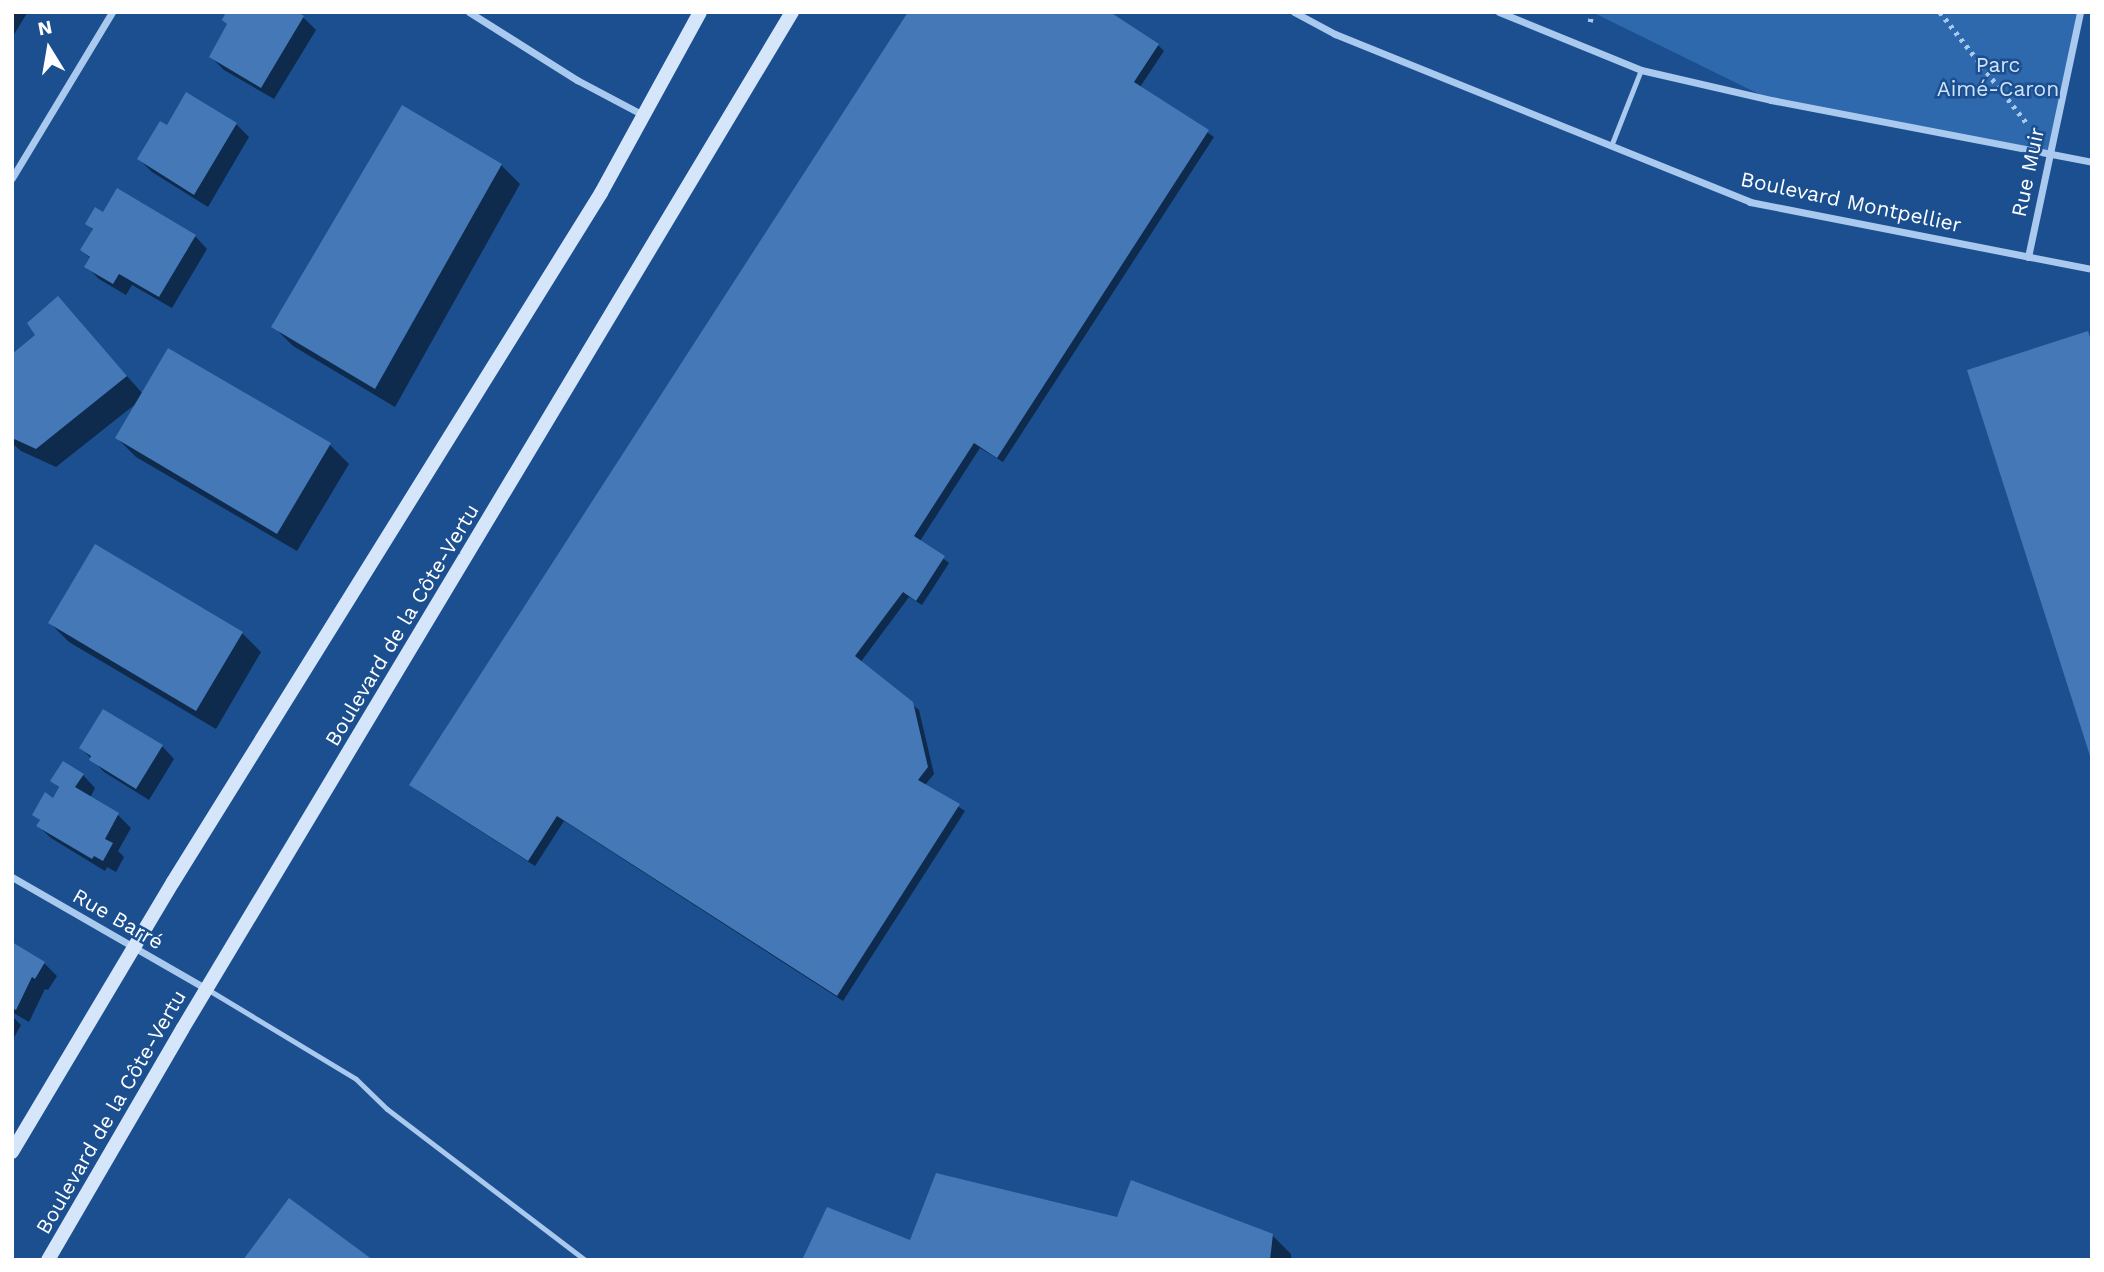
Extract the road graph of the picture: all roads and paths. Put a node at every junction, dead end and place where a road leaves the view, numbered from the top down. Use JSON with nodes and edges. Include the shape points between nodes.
{"nodes":[{"id":1,"x":112,"y":12,"type":"edge"},
{"id":2,"x":470,"y":12,"type":"edge"},
{"id":3,"x":700,"y":12,"type":"edge"},
{"id":4,"x":792,"y":12,"type":"edge"},
{"id":5,"x":1294,"y":12,"type":"edge"},
{"id":6,"x":1499,"y":12,"type":"edge"},
{"id":7,"x":1592,"y":12,"type":"edge"},
{"id":8,"x":1940,"y":12,"type":"edge"},
{"id":9,"x":2080,"y":12,"type":"edge"},
{"id":10,"x":1590,"y":23,"type":"dead end"},
{"id":11,"x":1641,"y":70,"type":"junction"},
{"id":12,"x":646,"y":116,"type":"junction"},
{"id":13,"x":1611,"y":146,"type":"junction"},
{"id":14,"x":2051,"y":153,"type":"junction"},
{"id":15,"x":2092,"y":162,"type":"edge"},
{"id":16,"x":12,"y":178,"type":"edge"},
{"id":17,"x":2028,"y":257,"type":"junction"},
{"id":18,"x":2092,"y":268,"type":"edge"},
{"id":19,"x":12,"y":877,"type":"edge"},
{"id":20,"x":134,"y":950,"type":"junction"},
{"id":21,"x":206,"y":989,"type":"junction"},
{"id":22,"x":12,"y":1152,"type":"edge"},
{"id":23,"x":48,"y":1260,"type":"edge"},
{"id":24,"x":585,"y":1260,"type":"edge"}],
"edges":[{"from":1,"to":16,"type":"street"},
{"from":2,"to":12,"type":"street","via":[[577,80]]},
{"from":3,"to":12,"type":"main road"},
{"from":4,"to":21,"type":"main road","name":"Boulevard de la Côte-Vertu"},
{"from":5,"to":13,"type":"street","name":"Boulevard Montpellier","via":[[1335,34]]},
{"from":6,"to":11,"type":"street"},
{"from":7,"to":10,"type":"path"},
{"from":8,"to":14,"type":"path"},
{"from":9,"to":14,"type":"street","name":"Rue Muir"},
{"from":11,"to":13,"type":"lane"},
{"from":11,"to":14,"type":"street","via":[[1771,100]]},
{"from":12,"to":20,"type":"main road"},
{"from":13,"to":17,"type":"street","name":"Boulevard Montpellier","via":[[1750,202]]},
{"from":14,"to":15,"type":"street"},
{"from":14,"to":17,"type":"street","name":"Rue Muir"},
{"from":17,"to":18,"type":"street","name":"Boulevard Montpellier"},
{"from":19,"to":20,"type":"street","name":"Rue Barré"},
{"from":20,"to":21,"type":"street","name":"Rue Barré"},
{"from":20,"to":22,"type":"main road"},
{"from":21,"to":23,"type":"main road","name":"Boulevard de la Côte-Vertu"},
{"from":21,"to":24,"type":"lane","via":[[356,1079],[387,1109]]}]}
